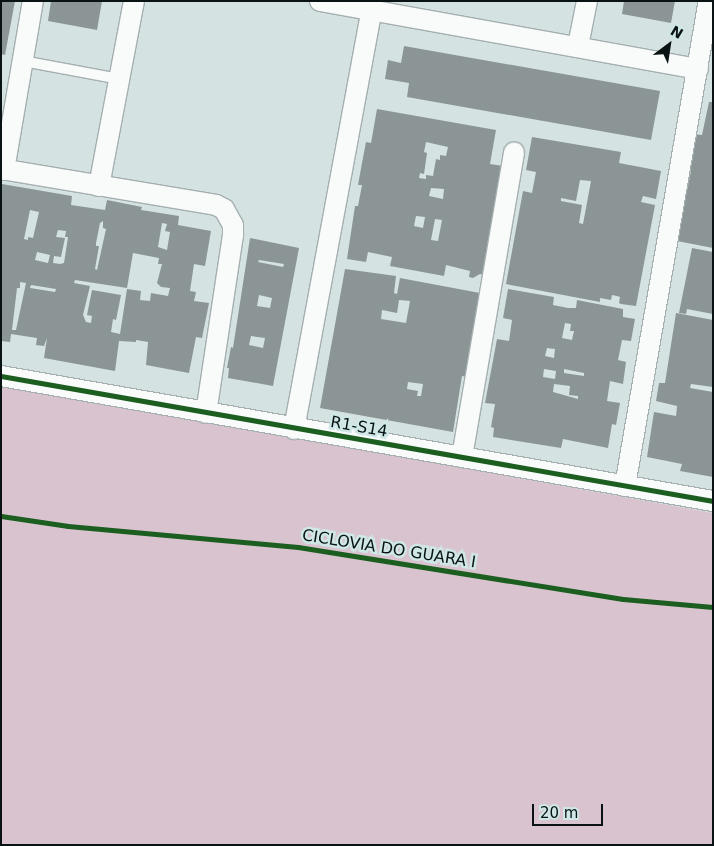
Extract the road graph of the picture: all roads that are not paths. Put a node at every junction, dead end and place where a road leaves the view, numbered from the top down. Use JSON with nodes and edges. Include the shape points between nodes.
{"nodes":[{"id":1,"x":33,"y":1,"type":"edge"},
{"id":2,"x":134,"y":1,"type":"edge"},
{"id":3,"x":320,"y":1,"type":"edge"},
{"id":4,"x":587,"y":1,"type":"edge"},
{"id":5,"x":709,"y":1,"type":"edge"},
{"id":6,"x":372,"y":10,"type":"junction"},
{"id":7,"x":578,"y":46,"type":"junction"},
{"id":8,"x":23,"y":61,"type":"junction"},
{"id":9,"x":698,"y":69,"type":"junction"},
{"id":10,"x":119,"y":79,"type":"junction"},
{"id":11,"x":514,"y":152,"type":"dead end"},
{"id":12,"x":2,"y":169,"type":"edge"},
{"id":13,"x":99,"y":186,"type":"junction"},
{"id":14,"x":1,"y":376,"type":"edge"},
{"id":15,"x":206,"y":413,"type":"junction"},
{"id":16,"x":294,"y":429,"type":"junction"},
{"id":17,"x":462,"y":457,"type":"junction"},
{"id":18,"x":624,"y":486,"type":"junction"},
{"id":19,"x":713,"y":501,"type":"edge"}],
"edges":[{"from":1,"to":8,"type":"street"},
{"from":2,"to":10,"type":"street"},
{"from":3,"to":6,"type":"street"},
{"from":4,"to":7,"type":"street"},
{"from":5,"to":9,"type":"street"},
{"from":6,"to":7,"type":"street"},
{"from":6,"to":16,"type":"street"},
{"from":7,"to":9,"type":"street"},
{"from":8,"to":10,"type":"lane"},
{"from":8,"to":12,"type":"street"},
{"from":9,"to":18,"type":"street"},
{"from":10,"to":13,"type":"street"},
{"from":11,"to":17,"type":"street"},
{"from":12,"to":13,"type":"street"},
{"from":13,"to":15,"type":"street","via":[[216,205],[229,216],[233,235]]},
{"from":14,"to":15,"type":"street","name":"R1-S14"},
{"from":15,"to":16,"type":"street","name":"R1-S14"},
{"from":16,"to":17,"type":"street","name":"R1-S14"},
{"from":17,"to":18,"type":"street","name":"R1-S14"},
{"from":18,"to":19,"type":"street","name":"R1-S14"}]}
